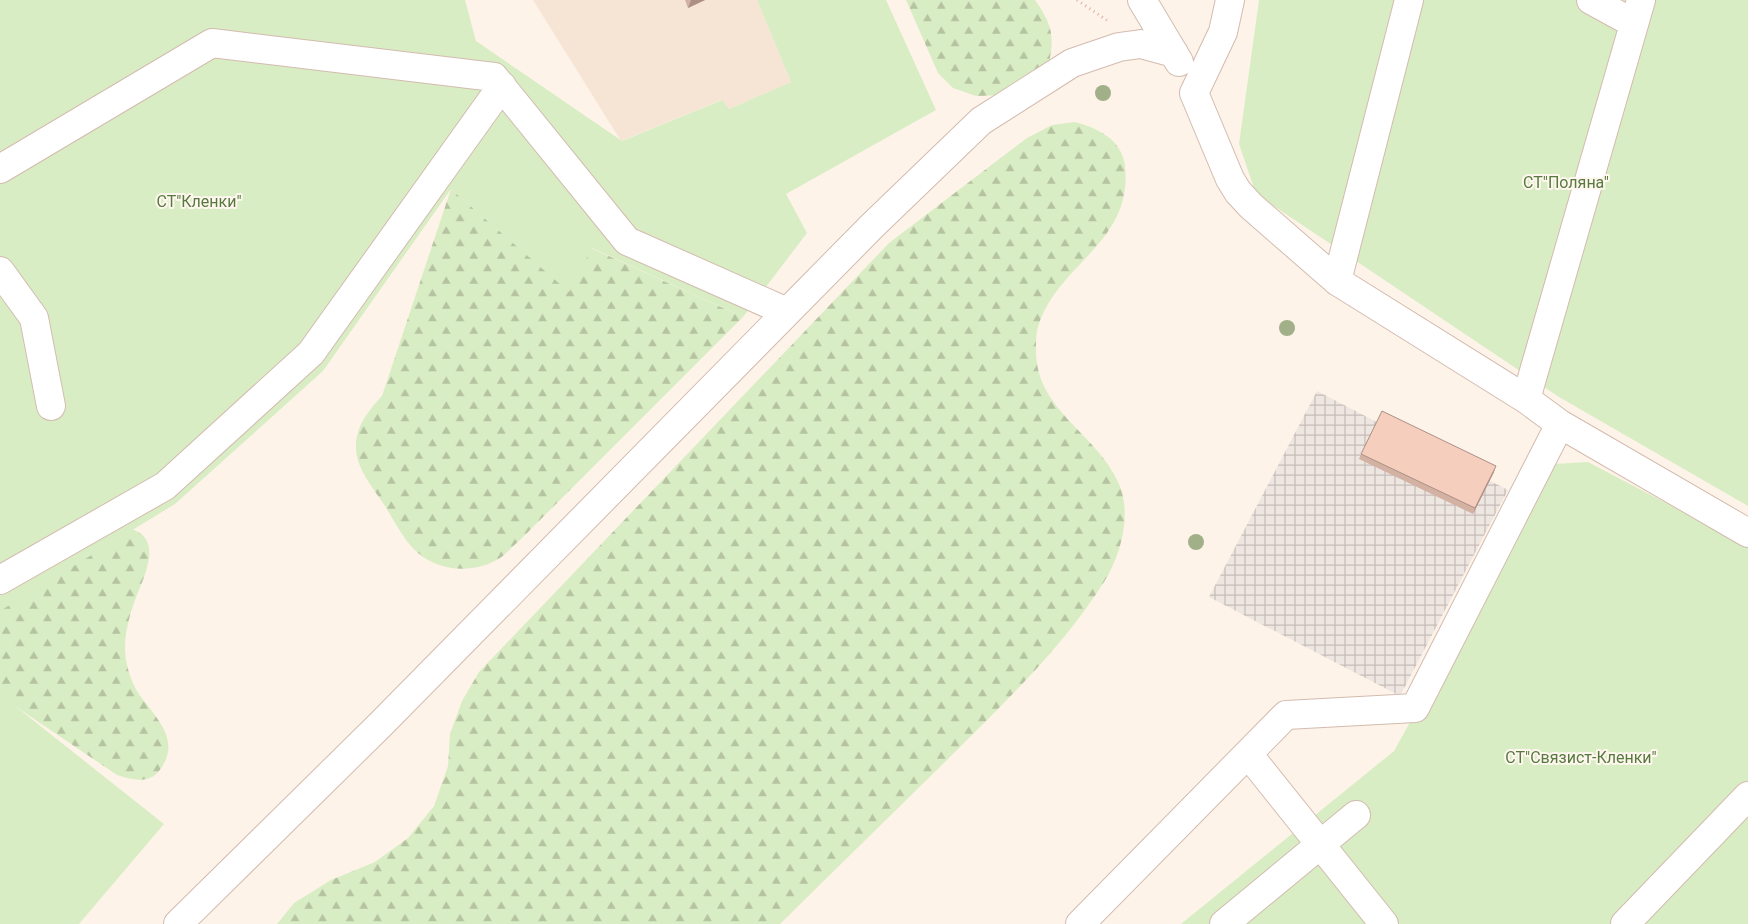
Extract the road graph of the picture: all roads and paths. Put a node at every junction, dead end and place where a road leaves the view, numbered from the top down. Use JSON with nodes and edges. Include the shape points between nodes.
{"nodes":[{"id":1,"x":1142,"y":0,"type":"edge"},
{"id":2,"x":1230,"y":0,"type":"edge"},
{"id":3,"x":1409,"y":0,"type":"edge"},
{"id":4,"x":1591,"y":0,"type":"edge"},
{"id":5,"x":1637,"y":11,"type":"edge"},
{"id":6,"x":1174,"y":53,"type":"junction"},
{"id":7,"x":502,"y":86,"type":"junction"},
{"id":8,"x":1194,"y":93,"type":"junction"},
{"id":9,"x":0,"y":169,"type":"edge"},
{"id":10,"x":0,"y":270,"type":"edge"},
{"id":11,"x":1337,"y":281,"type":"junction"},
{"id":12,"x":787,"y":312,"type":"junction"},
{"id":13,"x":1526,"y":399,"type":"junction"},
{"id":14,"x":51,"y":406,"type":"dead end"},
{"id":15,"x":1560,"y":424,"type":"junction"},
{"id":16,"x":1748,"y":532,"type":"edge"},
{"id":17,"x":0,"y":580,"type":"edge"},
{"id":18,"x":1248,"y":754,"type":"junction"},
{"id":19,"x":1748,"y":796,"type":"edge"},
{"id":20,"x":1356,"y":815,"type":"dead end"},
{"id":21,"x":1320,"y":845,"type":"junction"},
{"id":22,"x":178,"y":924,"type":"edge"},
{"id":23,"x":1080,"y":924,"type":"edge"},
{"id":24,"x":1224,"y":924,"type":"edge"},
{"id":25,"x":1384,"y":924,"type":"edge"},
{"id":26,"x":1625,"y":924,"type":"edge"}],
"edges":[{"from":1,"to":6,"type":"street"},
{"from":2,"to":8,"type":"street","via":[[1223,32]]},
{"from":3,"to":11,"type":"street"},
{"from":4,"to":5,"type":"street"},
{"from":5,"to":13,"type":"street"},
{"from":6,"to":8,"type":"street"},
{"from":6,"to":12,"type":"street","via":[[1141,44],[1119,47],[1072,63],[981,121]]},
{"from":7,"to":9,"type":"street","via":[[494,77],[212,43]]},
{"from":7,"to":12,"type":"street","via":[[627,241]]},
{"from":7,"to":17,"type":"street","via":[[311,353],[164,486]]},
{"from":8,"to":11,"type":"street","via":[[1238,192]]},
{"from":10,"to":14,"type":"street","via":[[34,318]]},
{"from":11,"to":13,"type":"street"},
{"from":12,"to":22,"type":"street","via":[[382,724]]},
{"from":13,"to":15,"type":"street"},
{"from":15,"to":16,"type":"street"},
{"from":15,"to":18,"type":"street","via":[[1414,708],[1286,715]]},
{"from":18,"to":21,"type":"street"},
{"from":18,"to":23,"type":"street"},
{"from":19,"to":26,"type":"street"},
{"from":20,"to":21,"type":"street"},
{"from":21,"to":24,"type":"street"},
{"from":21,"to":25,"type":"street"}]}
